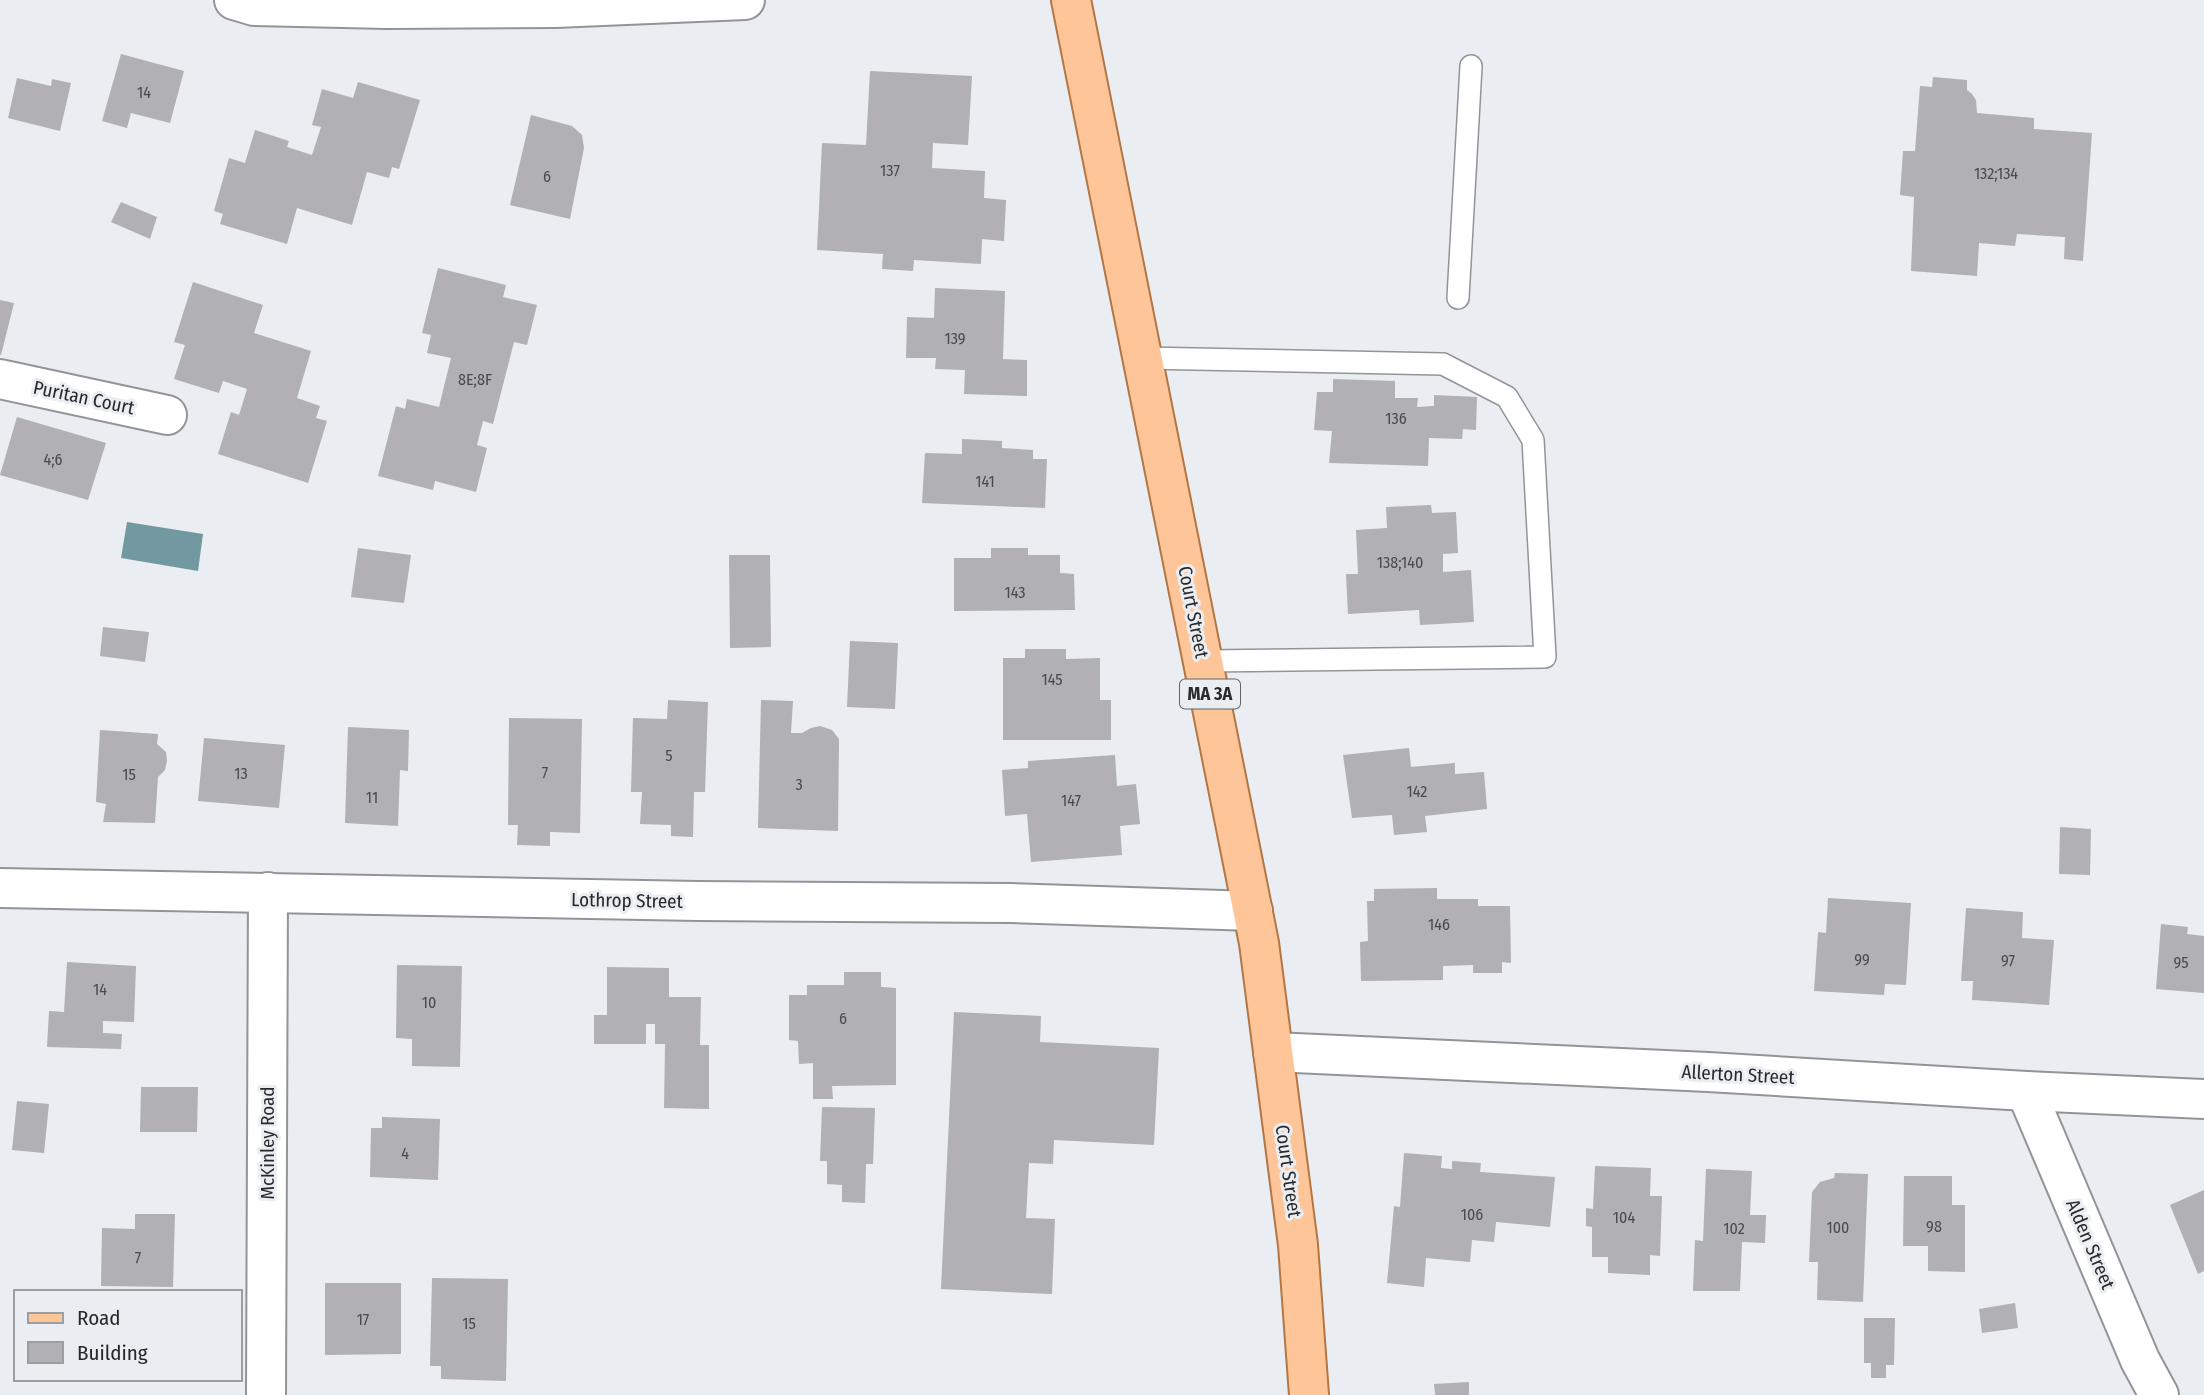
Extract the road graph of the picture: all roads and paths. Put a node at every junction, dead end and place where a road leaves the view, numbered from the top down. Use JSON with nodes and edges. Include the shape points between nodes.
{"nodes":[{"id":1,"x":234,"y":0,"type":"edge"},
{"id":2,"x":745,"y":0,"type":"edge"},
{"id":3,"x":1071,"y":0,"type":"edge"},
{"id":4,"x":1471,"y":65,"type":"dead end"},
{"id":5,"x":1458,"y":298,"type":"dead end"},
{"id":6,"x":1143,"y":358,"type":"junction"},
{"id":7,"x":0,"y":379,"type":"edge"},
{"id":8,"x":167,"y":415,"type":"dead end"},
{"id":9,"x":1203,"y":662,"type":"junction"},
{"id":10,"x":0,"y":888,"type":"edge"},
{"id":11,"x":268,"y":892,"type":"junction"},
{"id":12,"x":1253,"y":911,"type":"junction"},
{"id":13,"x":1273,"y":1052,"type":"junction"},
{"id":14,"x":2026,"y":1091,"type":"junction"},
{"id":15,"x":2204,"y":1099,"type":"edge"},
{"id":16,"x":266,"y":1395,"type":"edge"},
{"id":17,"x":1309,"y":1395,"type":"edge"},
{"id":18,"x":2159,"y":1395,"type":"edge"}],
"edges":[{"from":1,"to":2,"type":"street","via":[[254,6],[387,9]]},
{"from":3,"to":6,"type":"main road","name":"Court Street","number":"MA 3A"},
{"from":4,"to":5,"type":"lane"},
{"from":6,"to":9,"type":"main road","name":"Court Street","number":"MA 3A"},
{"from":6,"to":9,"type":"lane","via":[[1443,364],[1507,397],[1533,440],[1545,657]]},
{"from":7,"to":8,"type":"street","name":"Puritan Court"},
{"from":9,"to":12,"type":"main road","name":"Court Street","number":"MA 3A"},
{"from":10,"to":11,"type":"street","name":"Lothrop Street"},
{"from":11,"to":12,"type":"street","name":"Lothrop Street"},
{"from":11,"to":16,"type":"street","name":"McKinley Road"},
{"from":12,"to":13,"type":"main road","name":"Court Street","number":"MA 3A"},
{"from":13,"to":14,"type":"street","name":"Allerton Street"},
{"from":13,"to":17,"type":"main road","name":"Court Street","number":"MA 3A","via":[[1298,1245]]},
{"from":14,"to":15,"type":"street","name":"Allerton Street"},
{"from":14,"to":18,"type":"street","name":"Alden Street"}]}
